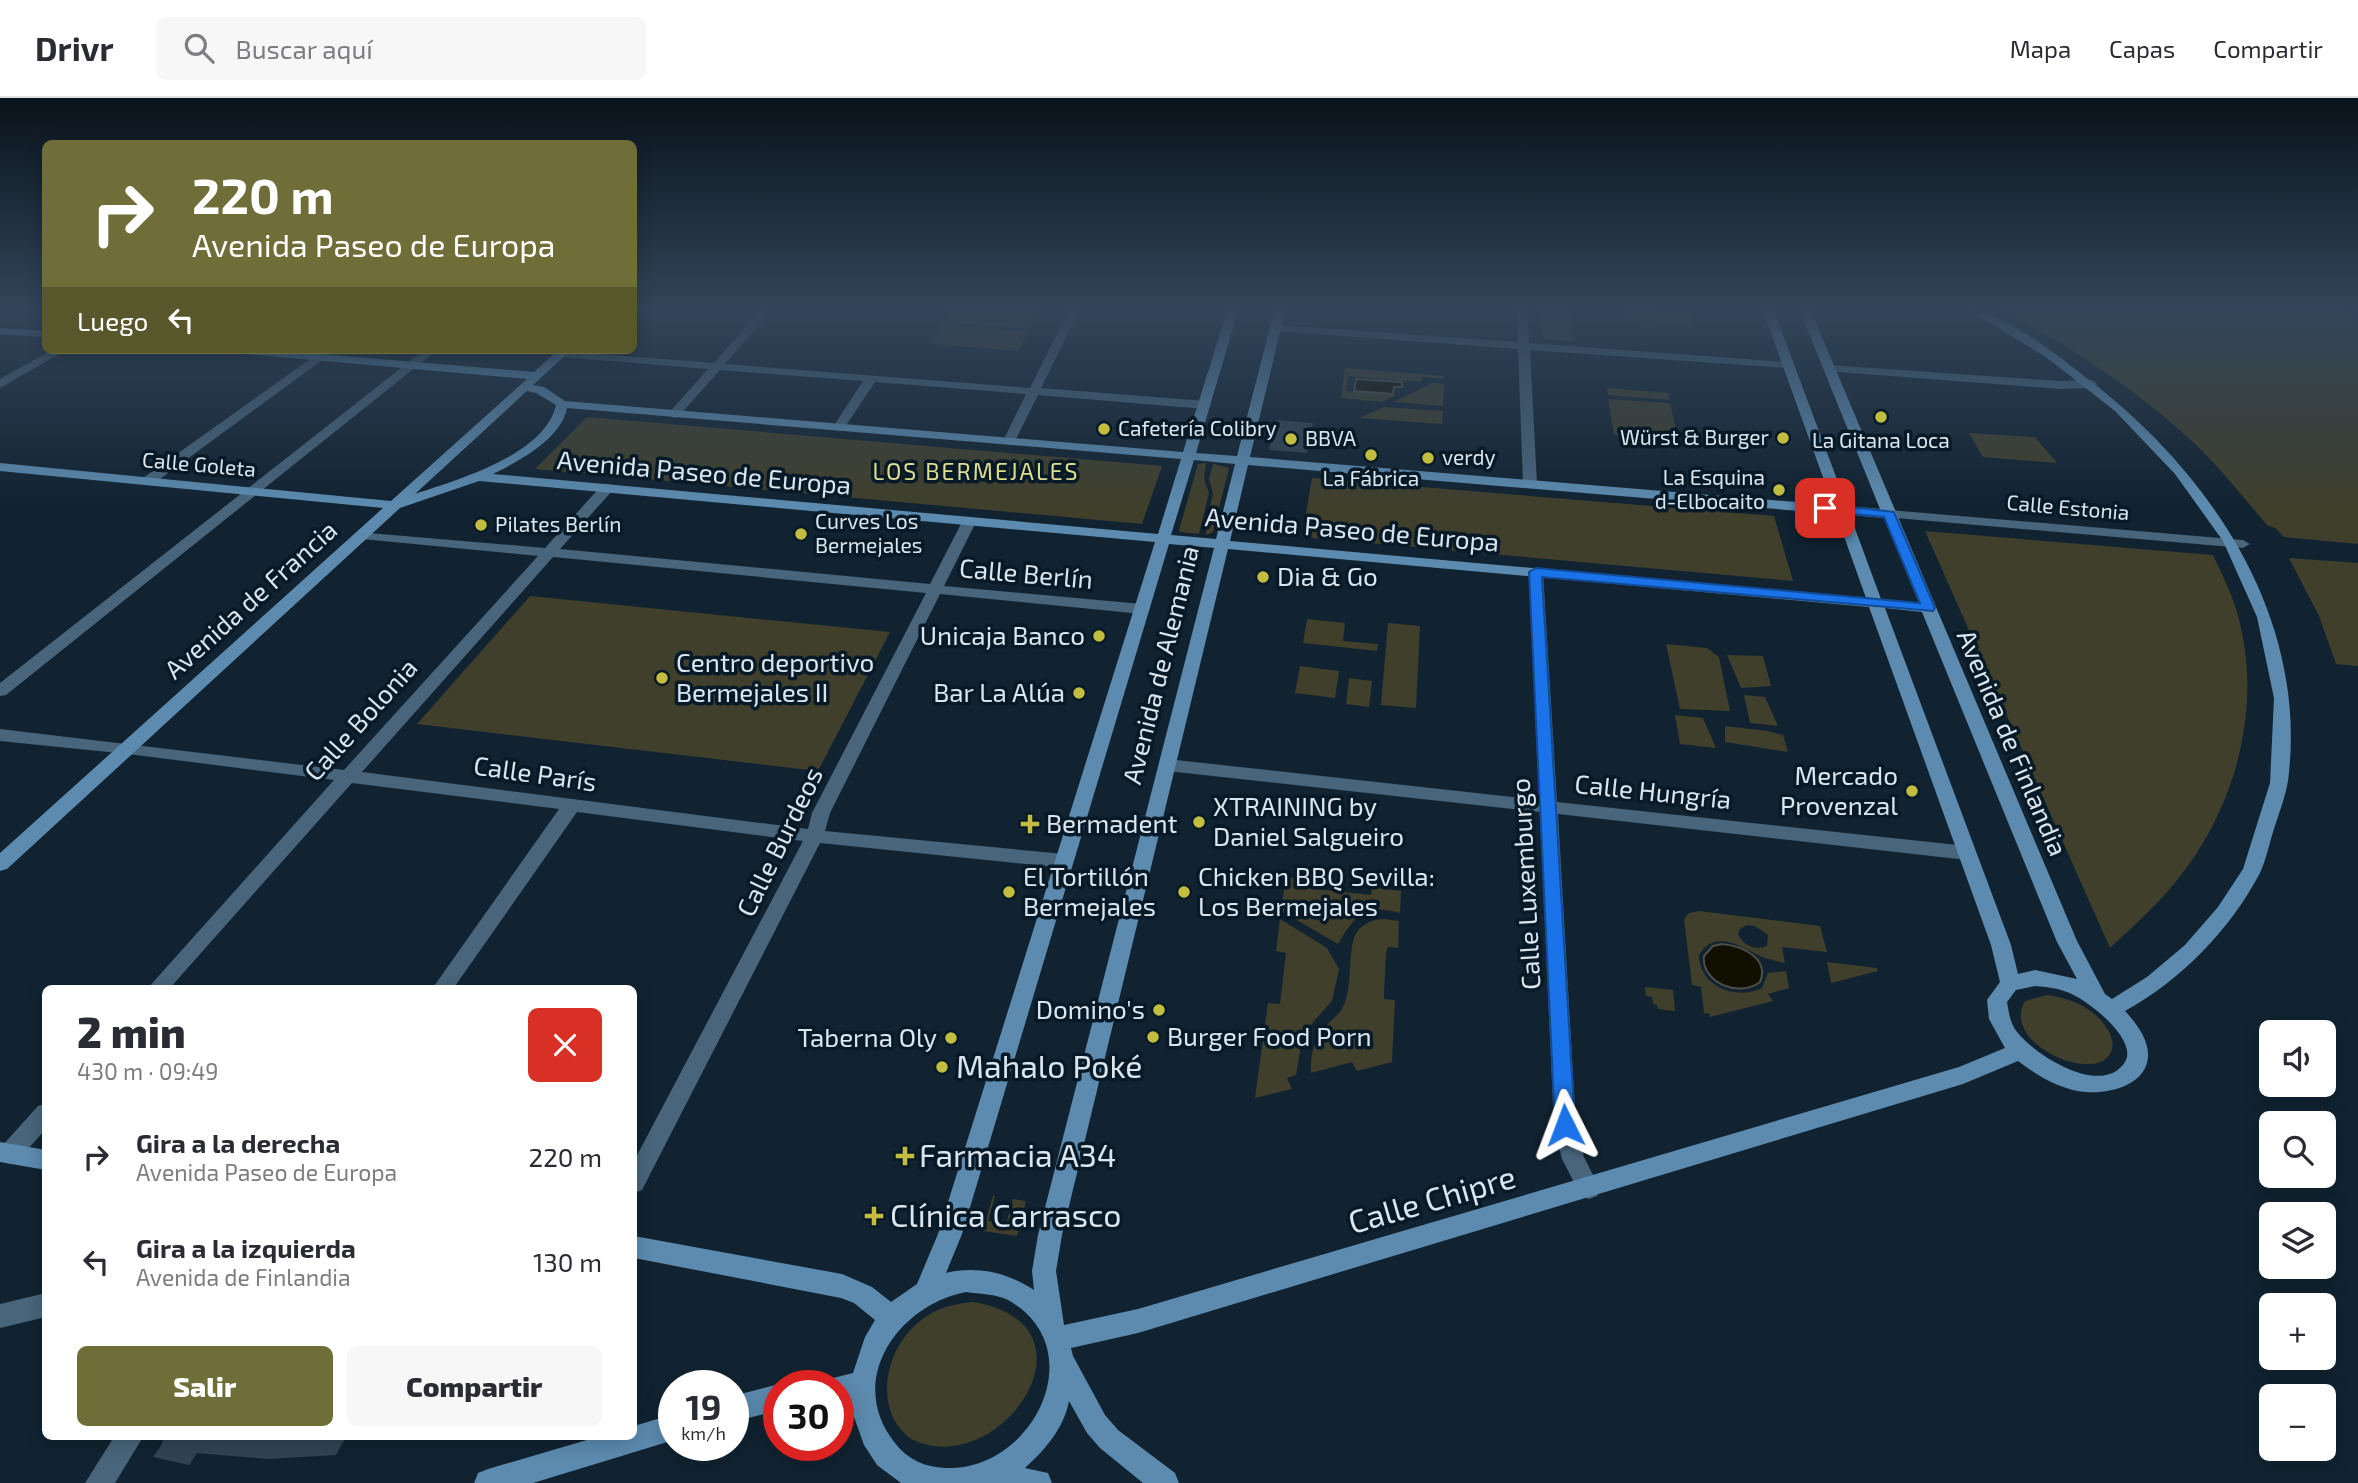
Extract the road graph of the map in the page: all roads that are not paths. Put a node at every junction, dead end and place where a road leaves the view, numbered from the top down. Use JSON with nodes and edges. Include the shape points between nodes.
{"nodes":[{"id":1,"x":295,"y":376,"type":"edge"},
{"id":2,"x":398,"y":376,"type":"edge"},
{"id":3,"x":533,"y":376,"type":"edge"},
{"id":4,"x":537,"y":376,"type":"joint"},
{"id":5,"x":708,"y":376,"type":"edge"},
{"id":6,"x":831,"y":376,"type":"edge"},
{"id":7,"x":1042,"y":376,"type":"edge"},
{"id":8,"x":1214,"y":376,"type":"edge"},
{"id":9,"x":1264,"y":376,"type":"edge"},
{"id":10,"x":1525,"y":376,"type":"edge"},
{"id":11,"x":1792,"y":376,"type":"edge"},
{"id":12,"x":1832,"y":376,"type":"edge"},
{"id":13,"x":1925,"y":376,"type":"edge"},
{"id":14,"x":2080,"y":376,"type":"edge"},
{"id":15,"x":871,"y":379,"type":"junction"},
{"id":16,"x":2092,"y":384,"type":"junction"},
{"id":17,"x":525,"y":387,"type":"junction"},
{"id":18,"x":1034,"y":391,"type":"junction"},
{"id":19,"x":562,"y":404,"type":"junction"},
{"id":20,"x":1205,"y":405,"type":"junction"},
{"id":21,"x":674,"y":414,"type":"junction"},
{"id":22,"x":839,"y":427,"type":"junction"},
{"id":23,"x":1009,"y":441,"type":"junction"},
{"id":24,"x":1188,"y":456,"type":"junction"},
{"id":25,"x":1244,"y":460,"type":"junction"},
{"id":26,"x":0,"y":467,"type":"edge"},
{"id":27,"x":478,"y":477,"type":"junction"},
{"id":28,"x":148,"y":481,"type":"junction"},
{"id":29,"x":1530,"y":484,"type":"junction"},
{"id":30,"x":607,"y":488,"type":"junction"},
{"id":31,"x":252,"y":490,"type":"junction"},
{"id":32,"x":395,"y":505,"type":"junction"},
{"id":33,"x":1841,"y":510,"type":"junction"},
{"id":34,"x":1889,"y":514,"type":"junction"},
{"id":35,"x":969,"y":522,"type":"junction"},
{"id":36,"x":362,"y":535,"type":"junction"},
{"id":37,"x":1164,"y":538,"type":"junction"},
{"id":38,"x":1222,"y":544,"type":"junction"},
{"id":39,"x":2243,"y":544,"type":"junction"},
{"id":40,"x":548,"y":553,"type":"junction"},
{"id":41,"x":1536,"y":572,"type":"junction"},
{"id":42,"x":933,"y":590,"type":"junction"},
{"id":43,"x":1874,"y":604,"type":"junction"},
{"id":44,"x":1928,"y":608,"type":"junction"},
{"id":45,"x":1142,"y":609,"type":"junction"},
{"id":46,"x":2286,"y":639,"type":"dead end"},
{"id":47,"x":2291,"y":666,"type":"dead end"},
{"id":48,"x":0,"y":691,"type":"edge"},
{"id":49,"x":0,"y":735,"type":"edge"},
{"id":50,"x":128,"y":748,"type":"junction"},
{"id":51,"x":1167,"y":765,"type":"junction"},
{"id":52,"x":348,"y":775,"type":"junction"},
{"id":53,"x":572,"y":805,"type":"junction"},
{"id":54,"x":1548,"y":807,"type":"junction"},
{"id":55,"x":816,"y":836,"type":"junction"},
{"id":56,"x":1967,"y":853,"type":"junction"},
{"id":57,"x":1064,"y":861,"type":"junction"},
{"id":58,"x":0,"y":864,"type":"edge"},
{"id":59,"x":2010,"y":984,"type":"junction"},
{"id":60,"x":161,"y":985,"type":"edge"},
{"id":61,"x":445,"y":985,"type":"edge"},
{"id":62,"x":2104,"y":1003,"type":"junction"},
{"id":63,"x":2020,"y":1051,"type":"junction"},
{"id":64,"x":42,"y":1117,"type":"edge"},
{"id":65,"x":5,"y":1153,"type":"edge"},
{"id":66,"x":42,"y":1159,"type":"edge"},
{"id":67,"x":637,"y":1177,"type":"edge"},
{"id":68,"x":1589,"y":1189,"type":"junction"},
{"id":69,"x":637,"y":1248,"type":"edge"},
{"id":70,"x":926,"y":1292,"type":"junction"},
{"id":71,"x":42,"y":1306,"type":"edge"},
{"id":72,"x":0,"y":1316,"type":"edge"},
{"id":73,"x":892,"y":1318,"type":"junction"},
{"id":74,"x":1057,"y":1340,"type":"junction"},
{"id":75,"x":854,"y":1379,"type":"edge"},
{"id":76,"x":854,"y":1392,"type":"edge"},
{"id":77,"x":658,"y":1432,"type":"edge"},
{"id":78,"x":637,"y":1438,"type":"edge"},
{"id":79,"x":128,"y":1440,"type":"edge"},
{"id":80,"x":631,"y":1440,"type":"edge"},
{"id":81,"x":980,"y":1479,"type":"junction"},
{"id":82,"x":99,"y":1483,"type":"edge"},
{"id":83,"x":488,"y":1483,"type":"edge"},
{"id":84,"x":1038,"y":1483,"type":"edge"},
{"id":85,"x":1165,"y":1483,"type":"edge"}],
"edges":[{"from":1,"to":28,"type":"street"},
{"from":2,"to":31,"type":"street"},
{"from":3,"to":4,"type":"main road"},
{"from":4,"to":17,"type":"main road","name":"Avenida de Francia"},
{"from":5,"to":21,"type":"street"},
{"from":6,"to":15,"type":"street"},
{"from":7,"to":18,"type":"street"},
{"from":8,"to":20,"type":"main road","name":"Avenida de Alemania"},
{"from":9,"to":25,"type":"main road","name":"Avenida de Alemania"},
{"from":10,"to":29,"type":"street"},
{"from":11,"to":33,"type":"main road"},
{"from":12,"to":34,"type":"main road","name":"Avenida de Finlandia"},
{"from":13,"to":16,"type":"street"},
{"from":14,"to":16,"type":"main road"},
{"from":15,"to":18,"type":"street"},
{"from":15,"to":22,"type":"street"},
{"from":16,"to":39,"type":"main road","via":[[2173,454]]},
{"from":17,"to":19,"type":"main road","via":[[540,390]]},
{"from":17,"to":32,"type":"main road","name":"Avenida de Francia"},
{"from":18,"to":20,"type":"street"},
{"from":18,"to":23,"type":"street"},
{"from":19,"to":21,"type":"main road"},
{"from":19,"to":27,"type":"main road","via":[[559,418],[547,434],[524,454]]},
{"from":20,"to":24,"type":"main road","name":"Avenida de Alemania"},
{"from":21,"to":22,"type":"main road"},
{"from":22,"to":23,"type":"main road"},
{"from":23,"to":24,"type":"main road"},
{"from":24,"to":25,"type":"main road"},
{"from":24,"to":37,"type":"main road","name":"Avenida de Alemania"},
{"from":25,"to":29,"type":"main road"},
{"from":25,"to":38,"type":"main road","name":"Avenida de Alemania"},
{"from":26,"to":28,"type":"main road","name":"Calle Goleta"},
{"from":27,"to":30,"type":"main road","name":"Avenida Paseo de Europa"},
{"from":27,"to":32,"type":"main road"},
{"from":28,"to":31,"type":"main road","name":"Calle Goleta"},
{"from":29,"to":33,"type":"main road"},
{"from":30,"to":35,"type":"main road","name":"Avenida Paseo de Europa"},
{"from":30,"to":40,"type":"street","name":"Calle Bolonia"},
{"from":31,"to":32,"type":"main road","name":"Calle Goleta"},
{"from":31,"to":48,"type":"street"},
{"from":32,"to":36,"type":"main road","name":"Avenida de Francia"},
{"from":33,"to":34,"type":"main road"},
{"from":33,"to":43,"type":"main road"},
{"from":34,"to":39,"type":"street","name":"Calle Estonia"},
{"from":34,"to":44,"type":"main road","name":"Avenida de Finlandia"},
{"from":35,"to":37,"type":"main road","name":"Avenida Paseo de Europa"},
{"from":35,"to":42,"type":"street","name":"Calle Burdeos"},
{"from":36,"to":40,"type":"street","name":"Calle Berlín"},
{"from":36,"to":50,"type":"main road","name":"Avenida de Francia"},
{"from":37,"to":38,"type":"main road","name":"Avenida Paseo de Europa"},
{"from":37,"to":45,"type":"main road","name":"Avenida de Alemania"},
{"from":38,"to":41,"type":"main road","name":"Avenida Paseo de Europa"},
{"from":38,"to":51,"type":"main road","name":"Avenida de Alemania"},
{"from":39,"to":46,"type":"main road","via":[[2272,599]]},
{"from":40,"to":42,"type":"street","name":"Calle Berlín"},
{"from":40,"to":52,"type":"street","name":"Calle Bolonia"},
{"from":41,"to":43,"type":"main road","name":"Avenida Paseo de Europa"},
{"from":41,"to":54,"type":"street","name":"Calle Luxemburgo"},
{"from":42,"to":45,"type":"street","name":"Calle Berlín"},
{"from":42,"to":55,"type":"street","name":"Calle Burdeos","via":[[821,813]]},
{"from":43,"to":44,"type":"main road","name":"Avenida Paseo de Europa"},
{"from":43,"to":56,"type":"main road"},
{"from":44,"to":62,"type":"main road","name":"Avenida de Finlandia","via":[[2067,942]]},
{"from":45,"to":57,"type":"main road","name":"Avenida de Alemania"},
{"from":47,"to":62,"type":"main road","via":[[2296,716],[2292,760],[2280,812],[2265,847],[2214,926],[2160,981]]},
{"from":49,"to":50,"type":"street","name":"Calle París"},
{"from":50,"to":52,"type":"street","name":"Calle París"},
{"from":50,"to":58,"type":"main road","name":"Avenida de Francia"},
{"from":51,"to":54,"type":"street","name":"Calle Hungría"},
{"from":51,"to":74,"type":"main road","name":"Avenida de Alemania","via":[[1050,1236],[1044,1271]]},
{"from":52,"to":53,"type":"street","name":"Calle París"},
{"from":52,"to":60,"type":"street","name":"Calle Bolonia"},
{"from":53,"to":55,"type":"street","name":"Calle París"},
{"from":53,"to":61,"type":"street"},
{"from":54,"to":56,"type":"street","name":"Calle Hungría"},
{"from":54,"to":68,"type":"street","name":"Calle Luxemburgo","via":[[1565,1127],[1573,1159]]},
{"from":55,"to":57,"type":"street","name":"Calle París"},
{"from":55,"to":67,"type":"street","name":"Calle Burdeos"},
{"from":56,"to":59,"type":"main road","via":[[2001,945]]},
{"from":57,"to":70,"type":"main road","name":"Avenida de Alemania","via":[[950,1234]]},
{"from":59,"to":62,"type":"main road","via":[[2050,979]]},
{"from":59,"to":63,"type":"main road","via":[[1997,1000],[1996,1011],[2006,1036]]},
{"from":62,"to":63,"type":"main road","via":[[2123,1021],[2136,1046],[2137,1058],[2125,1076],[2106,1083],[2082,1082],[2047,1070]]},
{"from":63,"to":68,"type":"main road","name":"Calle Chipre","via":[[1946,1081]]},
{"from":64,"to":65,"type":"street"},
{"from":65,"to":66,"type":"main road"},
{"from":68,"to":74,"type":"main road","name":"Calle Chipre","via":[[1138,1321]]},
{"from":69,"to":73,"type":"main road","via":[[842,1286],[863,1295]]},
{"from":70,"to":73,"type":"main road"},
{"from":70,"to":74,"type":"main road","via":[[966,1280],[1005,1284],[1038,1305]]},
{"from":71,"to":72,"type":"street"},
{"from":73,"to":75,"type":"main road"},
{"from":74,"to":81,"type":"main road","via":[[1059,1399],[1043,1433],[1004,1469]]},
{"from":74,"to":85,"type":"main road","via":[[1096,1424]]},
{"from":76,"to":81,"type":"main road","via":[[879,1447],[894,1463],[934,1482]]},
{"from":77,"to":78,"type":"main road"},
{"from":79,"to":82,"type":"street"},
{"from":80,"to":83,"type":"main road"},
{"from":81,"to":84,"type":"main road"}]}
